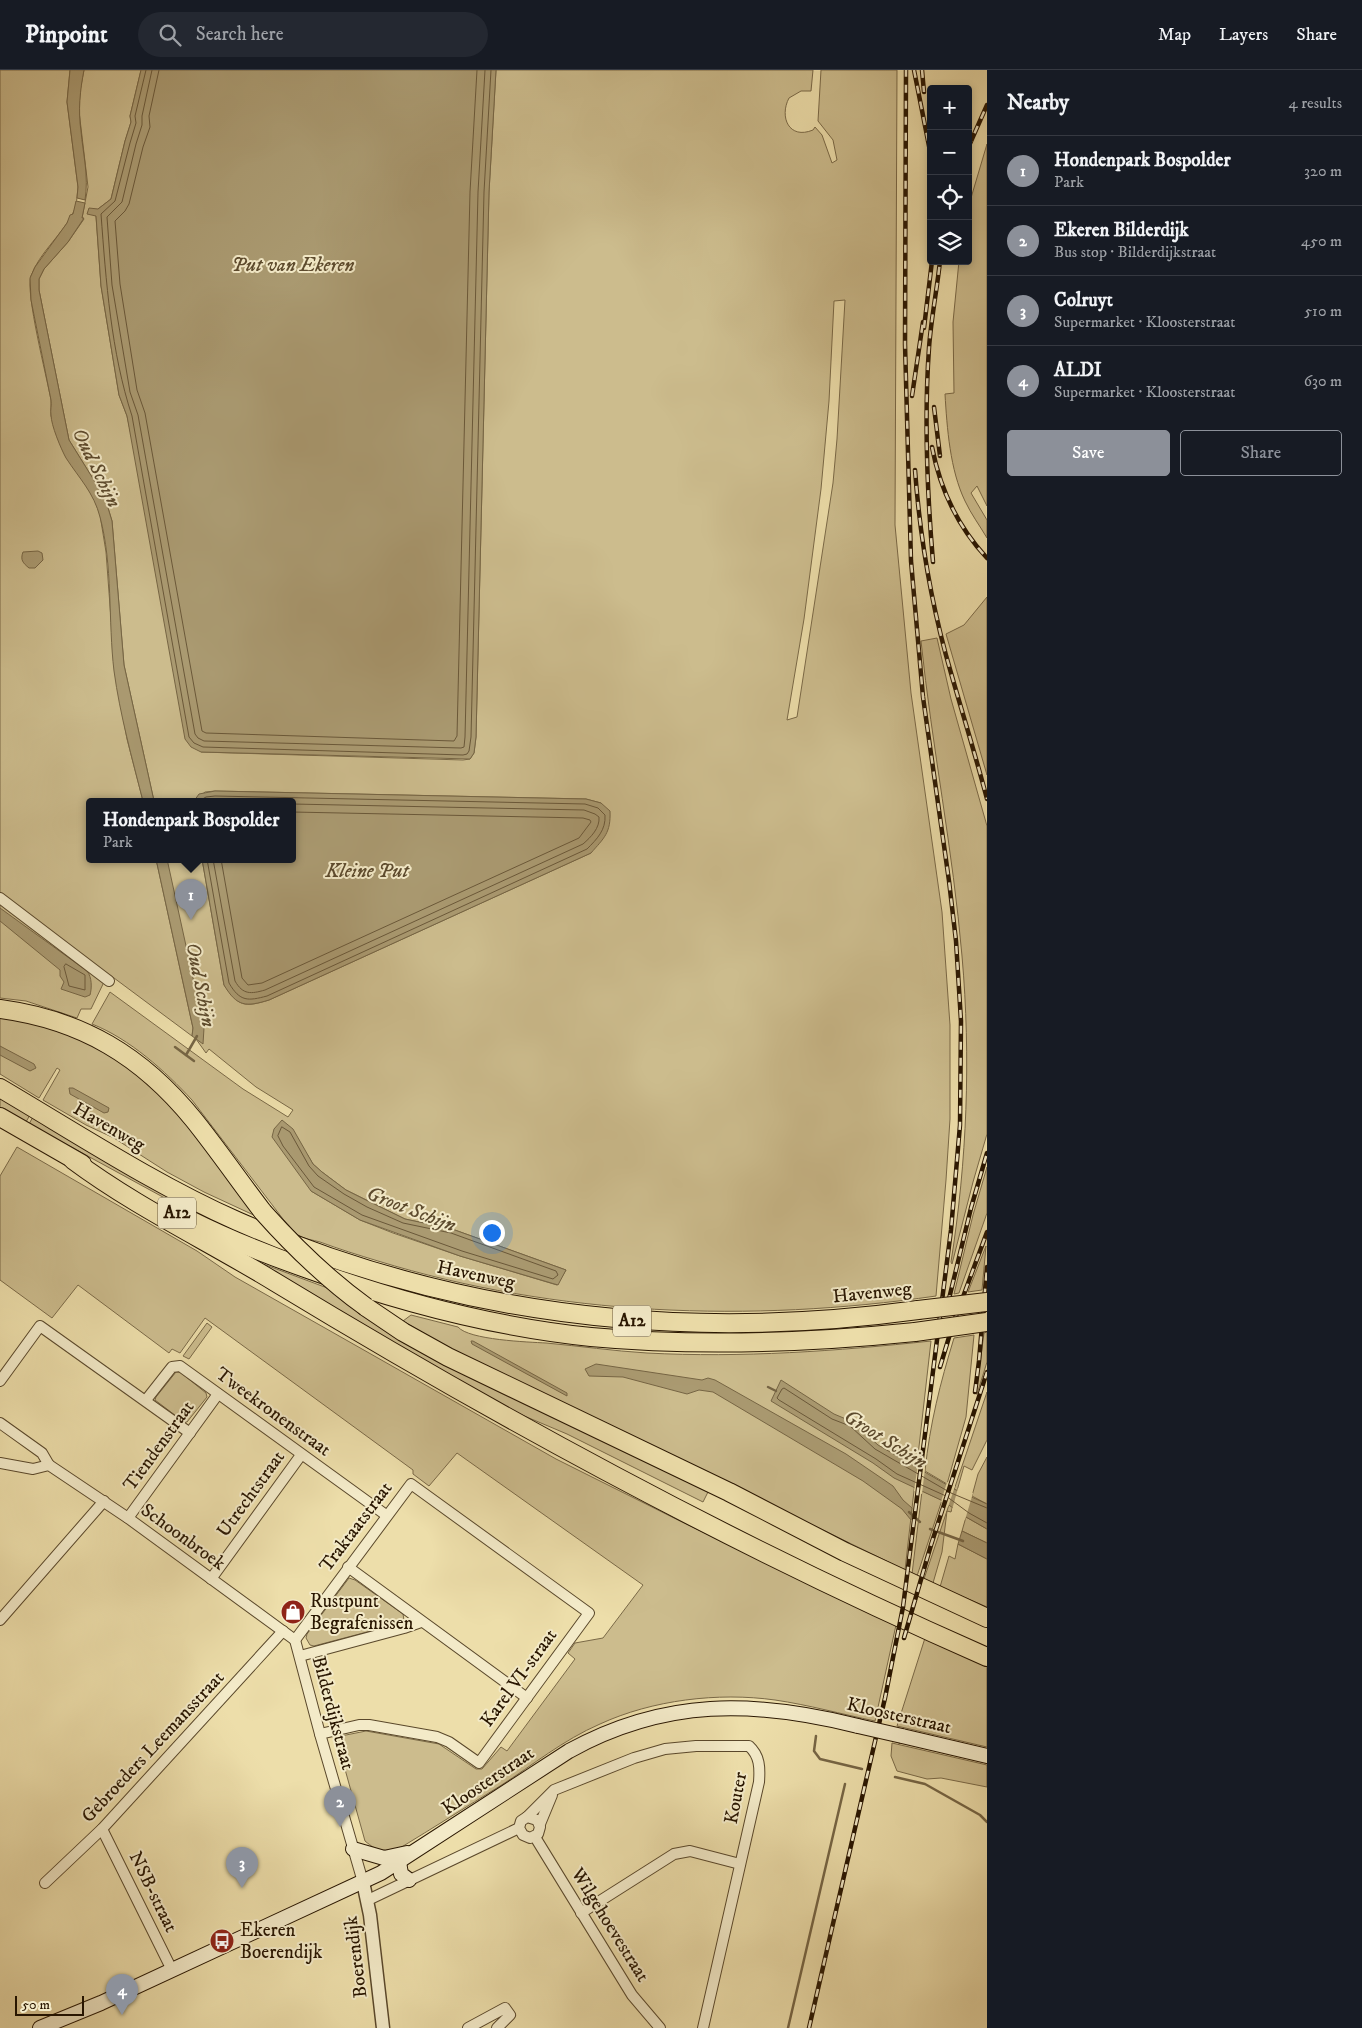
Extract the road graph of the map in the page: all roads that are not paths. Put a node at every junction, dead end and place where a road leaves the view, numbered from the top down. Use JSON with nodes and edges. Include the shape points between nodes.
{"nodes":[{"id":1,"x":0,"y":898,"type":"edge"},
{"id":2,"x":110,"y":981,"type":"dead end"},
{"id":3,"x":0,"y":1009,"type":"edge"},
{"id":4,"x":0,"y":1088,"type":"edge"},
{"id":5,"x":0,"y":1117,"type":"edge"},
{"id":6,"x":73,"y":1160,"type":"junction"},
{"id":7,"x":987,"y":1302,"type":"edge"},
{"id":8,"x":987,"y":1322,"type":"edge"},
{"id":9,"x":0,"y":1381,"type":"edge"},
{"id":10,"x":218,"y":1394,"type":"junction"},
{"id":11,"x":146,"y":1400,"type":"junction"},
{"id":12,"x":0,"y":1424,"type":"edge"},
{"id":13,"x":190,"y":1433,"type":"junction"},
{"id":14,"x":301,"y":1455,"type":"junction"},
{"id":15,"x":0,"y":1463,"type":"edge"},
{"id":16,"x":49,"y":1465,"type":"junction"},
{"id":17,"x":104,"y":1501,"type":"junction"},
{"id":18,"x":386,"y":1515,"type":"junction"},
{"id":19,"x":128,"y":1518,"type":"junction"},
{"id":20,"x":348,"y":1567,"type":"junction"},
{"id":21,"x":211,"y":1579,"type":"junction"},
{"id":22,"x":589,"y":1613,"type":"joint"},
{"id":23,"x":987,"y":1618,"type":"edge"},
{"id":24,"x":0,"y":1620,"type":"edge"},
{"id":25,"x":421,"y":1622,"type":"junction"},
{"id":26,"x":283,"y":1631,"type":"junction"},
{"id":27,"x":295,"y":1640,"type":"junction"},
{"id":28,"x":300,"y":1656,"type":"junction"},
{"id":29,"x":987,"y":1657,"type":"edge"},
{"id":30,"x":527,"y":1698,"type":"junction"},
{"id":31,"x":320,"y":1734,"type":"junction"},
{"id":32,"x":987,"y":1756,"type":"edge"},
{"id":33,"x":554,"y":1790,"type":"junction"},
{"id":34,"x":527,"y":1817,"type":"junction"},
{"id":35,"x":540,"y":1824,"type":"junction"},
{"id":36,"x":519,"y":1828,"type":"junction"},
{"id":37,"x":102,"y":1829,"type":"junction"},
{"id":38,"x":535,"y":1837,"type":"junction"},
{"id":39,"x":353,"y":1849,"type":"junction"},
{"id":40,"x":415,"y":1852,"type":"junction"},
{"id":41,"x":399,"y":1862,"type":"junction"},
{"id":42,"x":740,"y":1864,"type":"junction"},
{"id":43,"x":409,"y":1880,"type":"junction"},
{"id":44,"x":363,"y":1882,"type":"junction"},
{"id":45,"x":46,"y":1884,"type":"dead end"},
{"id":46,"x":368,"y":1900,"type":"junction"},
{"id":47,"x":581,"y":1913,"type":"junction"},
{"id":48,"x":172,"y":1970,"type":"junction"},
{"id":49,"x":44,"y":2027,"type":"edge"},
{"id":50,"x":383,"y":2028,"type":"edge"},
{"id":51,"x":468,"y":2028,"type":"edge"},
{"id":52,"x":497,"y":2028,"type":"edge"},
{"id":53,"x":660,"y":2028,"type":"edge"},
{"id":54,"x":703,"y":2028,"type":"edge"}],
"edges":[{"from":1,"to":2,"type":"street"},
{"from":3,"to":23,"type":"highway","bridge":true,"via":[[36,1015],[80,1030],[129,1058],[194,1120],[263,1212],[312,1265],[403,1332],[845,1552]]},
{"from":4,"to":7,"type":"highway","name":"Havenweg","number":"A12","bridge":true,"via":[[136,1168],[237,1220],[318,1253],[427,1287],[507,1304],[629,1320],[757,1322],[849,1318]]},
{"from":5,"to":6,"type":"highway","number":"A12"},
{"from":6,"to":8,"type":"highway","number":"A12","bridge":true,"via":[[269,1256],[360,1288],[479,1319],[589,1336],[672,1342],[756,1343],[915,1332]]},
{"from":6,"to":29,"type":"highway","via":[[104,1183],[356,1332],[556,1445],[835,1587]]},
{"from":9,"to":11,"type":"street","via":[[40,1326]]},
{"from":10,"to":11,"type":"street","name":"Tweekronenstraat","via":[[184,1368],[175,1366]]},
{"from":10,"to":13,"type":"street","name":"Tiendenstraat"},
{"from":10,"to":14,"type":"street","name":"Tweekronenstraat"},
{"from":11,"to":13,"type":"street"},
{"from":12,"to":16,"type":"street","name":"Schoonbroek","via":[[42,1453]]},
{"from":13,"to":19,"type":"street","name":"Tiendenstraat"},
{"from":14,"to":18,"type":"street","name":"Tweekronenstraat"},
{"from":14,"to":21,"type":"street","name":"Utrechtstraat"},
{"from":15,"to":16,"type":"street","via":[[33,1469]]},
{"from":16,"to":17,"type":"street","name":"Schoonbroek"},
{"from":17,"to":19,"type":"street","name":"Schoonbroek"},
{"from":17,"to":24,"type":"street"},
{"from":18,"to":20,"type":"street","name":"Traktaatstraat"},
{"from":18,"to":22,"type":"street","name":"Traktaatstraat","via":[[411,1484]]},
{"from":19,"to":21,"type":"street","name":"Schoonbroek"},
{"from":20,"to":25,"type":"street"},
{"from":20,"to":27,"type":"street","name":"Traktaatstraat"},
{"from":21,"to":26,"type":"street","name":"Schoonbroek"},
{"from":22,"to":30,"type":"street","name":"Karel VI-straat"},
{"from":25,"to":28,"type":"street"},
{"from":25,"to":30,"type":"street"},
{"from":26,"to":27,"type":"street","name":"Schoonbroek"},
{"from":26,"to":37,"type":"street","name":"Gebroeders Leemansstraat"},
{"from":27,"to":28,"type":"street","name":"Bilderdijkstraat"},
{"from":28,"to":31,"type":"street","name":"Bilderdijkstraat"},
{"from":30,"to":31,"type":"street","name":"Karel VI-straat","via":[[478,1763],[437,1737],[378,1726],[359,1725]]},
{"from":31,"to":39,"type":"street","name":"Bilderdijkstraat"},
{"from":32,"to":40,"type":"main road","name":"Kloosterstraat","bridge":true,"via":[[801,1714],[747,1708],[700,1708],[654,1716],[606,1732],[569,1751]]},
{"from":33,"to":34,"type":"street","name":"Kouter"},
{"from":33,"to":35,"type":"street"},
{"from":33,"to":42,"type":"street","name":"Kouter","via":[[665,1749],[749,1746],[760,1766],[759,1782]]},
{"from":34,"to":35,"type":"street","via":[[535,1818]]},
{"from":34,"to":36,"type":"street"},
{"from":35,"to":38,"type":"street","via":[[540,1831]]},
{"from":36,"to":38,"type":"street","name":"Wilgehoevestraat","via":[[525,1837]]},
{"from":36,"to":43,"type":"street"},
{"from":37,"to":45,"type":"street","name":"Gebroeders Leemansstraat"},
{"from":37,"to":48,"type":"street","name":"NSB-straat"},
{"from":38,"to":47,"type":"street","name":"Wilgehoevestraat"},
{"from":39,"to":40,"type":"main road","via":[[384,1858]]},
{"from":39,"to":44,"type":"street","name":"Bilderdijkstraat"},
{"from":40,"to":41,"type":"main road","name":"Kloosterstraat"},
{"from":41,"to":43,"type":"main road","via":[[401,1874]]},
{"from":41,"to":44,"type":"main road","name":"Kloosterstraat"},
{"from":42,"to":47,"type":"street","via":[[690,1851],[674,1854]]},
{"from":42,"to":54,"type":"street","name":"Kouter"},
{"from":43,"to":46,"type":"street"},
{"from":44,"to":46,"type":"street","name":"Boerendijk"},
{"from":44,"to":48,"type":"main road","name":"Kloosterstraat"},
{"from":46,"to":50,"type":"street","name":"Boerendijk"},
{"from":47,"to":53,"type":"street","name":"Wilgehoevestraat","via":[[632,1996]]},
{"from":48,"to":49,"type":"main road","name":"Kloosterstraat"},
{"from":51,"to":52,"type":"street","via":[[505,2008],[510,2015]]}]}
